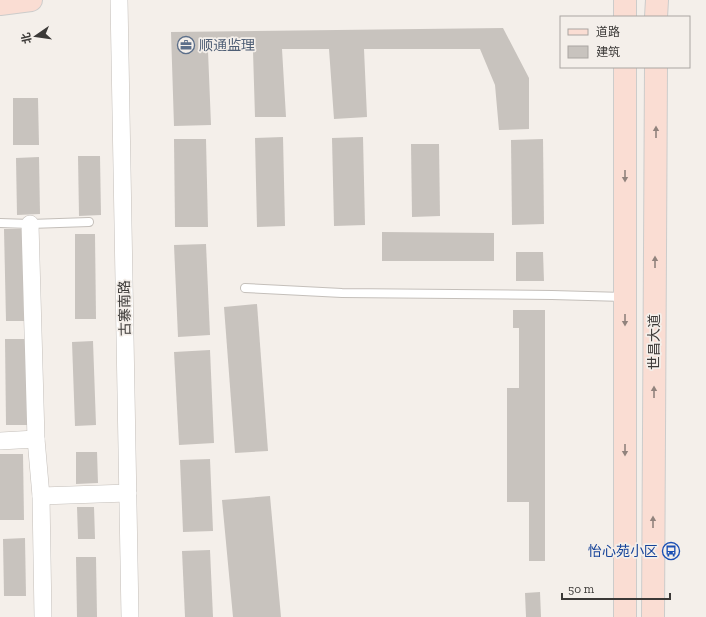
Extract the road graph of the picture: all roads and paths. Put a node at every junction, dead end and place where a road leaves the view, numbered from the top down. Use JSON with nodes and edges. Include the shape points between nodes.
{"nodes":[{"id":1,"x":31,"y":0,"type":"edge"},
{"id":2,"x":119,"y":0,"type":"edge"},
{"id":3,"x":625,"y":0,"type":"edge"},
{"id":4,"x":657,"y":0,"type":"edge"},
{"id":5,"x":0,"y":4,"type":"edge"},
{"id":6,"x":625,"y":16,"type":"edge"},
{"id":7,"x":656,"y":16,"type":"edge"},
{"id":8,"x":625,"y":68,"type":"edge"},
{"id":9,"x":656,"y":68,"type":"edge"},
{"id":10,"x":89,"y":222,"type":"dead end"},
{"id":11,"x":0,"y":223,"type":"edge"},
{"id":12,"x":30,"y":224,"type":"junction"},
{"id":13,"x":245,"y":288,"type":"dead end"},
{"id":14,"x":625,"y":297,"type":"junction"},
{"id":15,"x":36,"y":439,"type":"junction"},
{"id":16,"x":0,"y":441,"type":"edge"},
{"id":17,"x":128,"y":494,"type":"junction"},
{"id":18,"x":41,"y":496,"type":"junction"},
{"id":19,"x":43,"y":617,"type":"edge"},
{"id":20,"x":130,"y":617,"type":"edge"},
{"id":21,"x":625,"y":617,"type":"edge"},
{"id":22,"x":653,"y":617,"type":"edge"}],
"edges":[{"from":1,"to":5,"type":"main road"},
{"from":2,"to":17,"type":"street","name":"古寨南路"},
{"from":3,"to":6,"type":"main road"},
{"from":4,"to":7,"type":"main road"},
{"from":8,"to":14,"type":"main road","name":"世昌大道","one_way":true},
{"from":22,"to":9,"type":"main road","name":"世昌大道","one_way":true},
{"from":10,"to":12,"type":"lane"},
{"from":11,"to":12,"type":"lane"},
{"from":12,"to":15,"type":"street"},
{"from":13,"to":14,"type":"lane","via":[[342,293]]},
{"from":14,"to":21,"type":"main road","name":"世昌大道","one_way":true},
{"from":15,"to":16,"type":"street"},
{"from":15,"to":18,"type":"street"},
{"from":17,"to":18,"type":"street"},
{"from":17,"to":20,"type":"street","name":"古寨南路"},
{"from":18,"to":19,"type":"street"}]}
